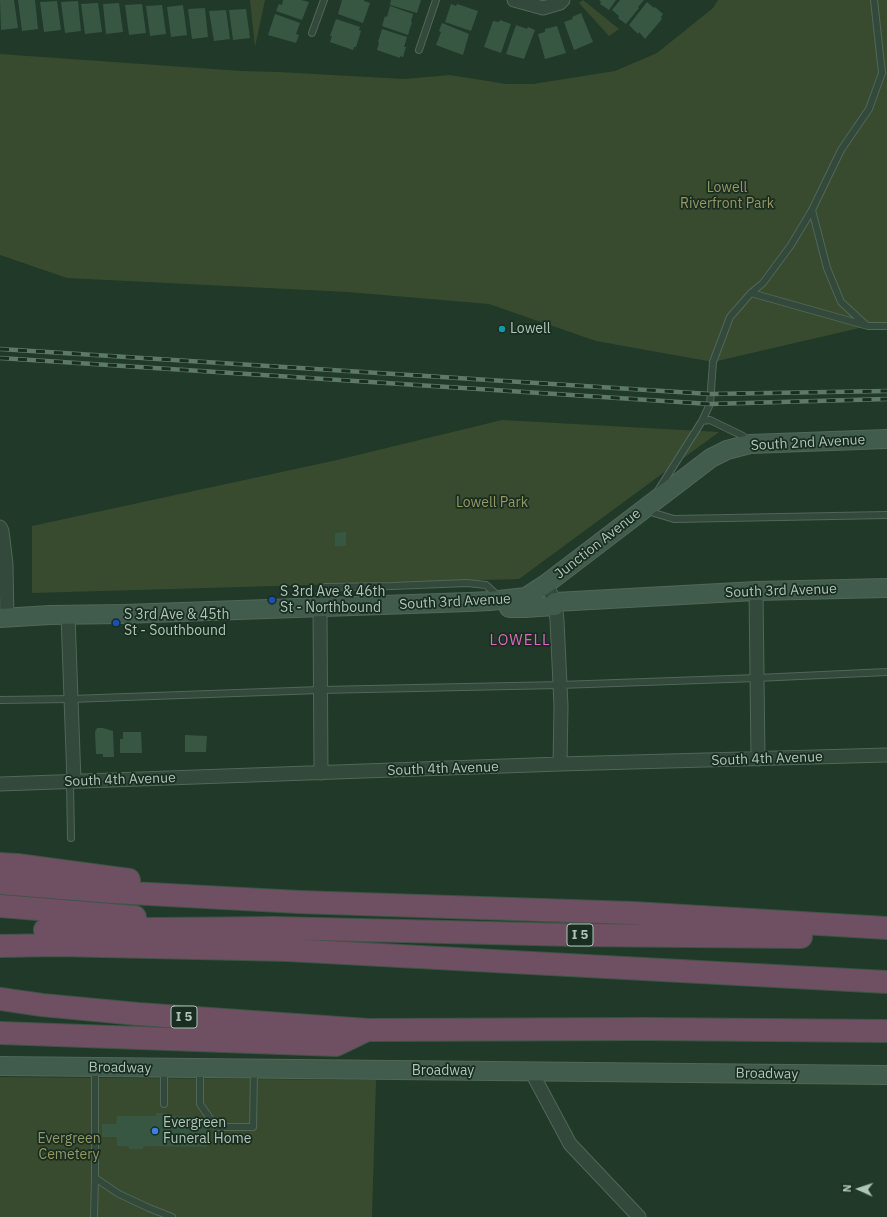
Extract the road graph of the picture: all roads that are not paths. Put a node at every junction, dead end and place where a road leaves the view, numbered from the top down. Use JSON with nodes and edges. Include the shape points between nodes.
{"nodes":[{"id":1,"x":324,"y":0,"type":"edge"},
{"id":2,"x":436,"y":0,"type":"edge"},
{"id":3,"x":514,"y":0,"type":"edge"},
{"id":4,"x":562,"y":0,"type":"edge"},
{"id":5,"x":874,"y":0,"type":"edge"},
{"id":6,"x":312,"y":33,"type":"dead end"},
{"id":7,"x":419,"y":50,"type":"dead end"},
{"id":8,"x":812,"y":210,"type":"junction"},
{"id":9,"x":752,"y":293,"type":"junction"},
{"id":10,"x":868,"y":326,"type":"junction"},
{"id":11,"x":887,"y":326,"type":"edge"},
{"id":12,"x":702,"y":421,"type":"junction"},
{"id":13,"x":887,"y":439,"type":"edge"},
{"id":14,"x":750,"y":444,"type":"junction"},
{"id":15,"x":651,"y":504,"type":"junction"},
{"id":16,"x":887,"y":515,"type":"edge"},
{"id":17,"x":0,"y":527,"type":"edge"},
{"id":18,"x":546,"y":584,"type":"junction"},
{"id":19,"x":887,"y":588,"type":"edge"},
{"id":20,"x":756,"y":591,"type":"junction"},
{"id":21,"x":502,"y":600,"type":"junction"},
{"id":22,"x":434,"y":603,"type":"junction"},
{"id":23,"x":555,"y":604,"type":"junction"},
{"id":24,"x":320,"y":608,"type":"junction"},
{"id":25,"x":68,"y":616,"type":"junction"},
{"id":26,"x":2,"y":617,"type":"edge"},
{"id":27,"x":887,"y":672,"type":"edge"},
{"id":28,"x":757,"y":678,"type":"junction"},
{"id":29,"x":560,"y":685,"type":"junction"},
{"id":30,"x":320,"y":690,"type":"junction"},
{"id":31,"x":71,"y":699,"type":"junction"},
{"id":32,"x":0,"y":700,"type":"edge"},
{"id":33,"x":887,"y":755,"type":"edge"},
{"id":34,"x":758,"y":759,"type":"junction"},
{"id":35,"x":560,"y":764,"type":"junction"},
{"id":36,"x":321,"y":773,"type":"junction"},
{"id":37,"x":72,"y":782,"type":"junction"},
{"id":38,"x":0,"y":784,"type":"edge"},
{"id":39,"x":71,"y":838,"type":"dead end"},
{"id":40,"x":0,"y":864,"type":"edge"},
{"id":41,"x":0,"y":883,"type":"edge"},
{"id":42,"x":299,"y":902,"type":"junction"},
{"id":43,"x":0,"y":906,"type":"edge"},
{"id":44,"x":273,"y":928,"type":"junction"},
{"id":45,"x":887,"y":928,"type":"edge"},
{"id":46,"x":0,"y":930,"type":"edge"},
{"id":47,"x":887,"y":938,"type":"edge"},
{"id":48,"x":0,"y":946,"type":"edge"},
{"id":49,"x":887,"y":982,"type":"edge"},
{"id":50,"x":0,"y":999,"type":"edge"},
{"id":51,"x":368,"y":1030,"type":"junction"},
{"id":52,"x":887,"y":1031,"type":"edge"},
{"id":53,"x":0,"y":1033,"type":"edge"},
{"id":54,"x":0,"y":1066,"type":"edge"},
{"id":55,"x":95,"y":1067,"type":"junction"},
{"id":56,"x":164,"y":1068,"type":"junction"},
{"id":57,"x":200,"y":1069,"type":"junction"},
{"id":58,"x":254,"y":1069,"type":"junction"},
{"id":59,"x":531,"y":1071,"type":"junction"},
{"id":60,"x":887,"y":1075,"type":"edge"},
{"id":61,"x":164,"y":1104,"type":"dead end"},
{"id":62,"x":95,"y":1178,"type":"junction"},
{"id":63,"x":94,"y":1217,"type":"edge"},
{"id":64,"x":172,"y":1217,"type":"edge"},
{"id":65,"x":639,"y":1217,"type":"edge"}],
"edges":[{"from":1,"to":6,"type":"lane"},
{"from":2,"to":7,"type":"lane"},
{"from":3,"to":4,"type":"street","via":[[543,8]]},
{"from":5,"to":8,"type":"lane","via":[[882,73],[869,109],[841,150]]},
{"from":8,"to":9,"type":"lane","via":[[791,245],[763,283]]},
{"from":8,"to":10,"type":"lane","via":[[827,268],[841,302]]},
{"from":9,"to":10,"type":"lane"},
{"from":9,"to":12,"type":"lane","via":[[730,317],[713,362],[710,404]]},
{"from":10,"to":11,"type":"lane"},
{"from":12,"to":14,"type":"lane","via":[[710,420],[742,436]]},
{"from":12,"to":15,"type":"lane"},
{"from":13,"to":14,"type":"street","name":"South 2nd Avenue"},
{"from":14,"to":15,"type":"street","name":"South 2nd Avenue","via":[[727,450],[711,458]]},
{"from":15,"to":16,"type":"lane","via":[[654,512],[674,519]]},
{"from":15,"to":18,"type":"street","name":"Junction Avenue"},
{"from":17,"to":26,"type":"street","via":[[6,564]]},
{"from":18,"to":21,"type":"street","name":"South 3rd Avenue","via":[[526,597]]},
{"from":18,"to":23,"type":"street"},
{"from":19,"to":20,"type":"street","name":"South 3rd Avenue"},
{"from":20,"to":23,"type":"street","name":"South 3rd Avenue"},
{"from":20,"to":28,"type":"street"},
{"from":21,"to":22,"type":"street","name":"South 3rd Avenue"},
{"from":21,"to":24,"type":"lane","via":[[486,586],[466,583],[325,587],[320,594]]},
{"from":22,"to":23,"type":"street","name":"South 3rd Avenue","via":[[492,608],[525,608]]},
{"from":22,"to":24,"type":"street","name":"South 3rd Avenue"},
{"from":23,"to":29,"type":"street"},
{"from":24,"to":25,"type":"street","name":"South 3rd Avenue"},
{"from":24,"to":30,"type":"street"},
{"from":25,"to":26,"type":"street","name":"South 3rd Avenue"},
{"from":25,"to":31,"type":"street"},
{"from":27,"to":28,"type":"lane"},
{"from":28,"to":29,"type":"lane"},
{"from":28,"to":34,"type":"street"},
{"from":29,"to":30,"type":"lane"},
{"from":29,"to":35,"type":"street"},
{"from":30,"to":31,"type":"lane"},
{"from":30,"to":36,"type":"street"},
{"from":31,"to":32,"type":"lane"},
{"from":31,"to":37,"type":"street"},
{"from":33,"to":34,"type":"street","name":"South 4th Avenue"},
{"from":34,"to":35,"type":"street","name":"South 4th Avenue"},
{"from":35,"to":36,"type":"street","name":"South 4th Avenue"},
{"from":36,"to":37,"type":"street","name":"South 4th Avenue"},
{"from":37,"to":38,"type":"street","name":"South 4th Avenue"},
{"from":37,"to":39,"type":"lane"},
{"from":40,"to":42,"type":"highway"},
{"from":41,"to":42,"type":"highway"},
{"from":42,"to":45,"type":"highway","via":[[633,913]]},
{"from":43,"to":44,"type":"highway","number":"I 5"},
{"from":44,"to":46,"type":"highway"},
{"from":44,"to":47,"type":"highway","number":"I 5","via":[[575,935]]},
{"from":48,"to":49,"type":"highway","via":[[288,950]]},
{"from":50,"to":51,"type":"highway","number":"I 5","via":[[138,1014]]},
{"from":51,"to":52,"type":"highway","number":"I 5"},
{"from":51,"to":53,"type":"highway","via":[[336,1045]]},
{"from":54,"to":55,"type":"street","name":"Broadway"},
{"from":55,"to":56,"type":"street","name":"Broadway"},
{"from":55,"to":62,"type":"lane"},
{"from":56,"to":57,"type":"street","name":"Broadway"},
{"from":56,"to":61,"type":"lane"},
{"from":57,"to":58,"type":"street","name":"Broadway"},
{"from":57,"to":58,"type":"lane","via":[[200,1104],[216,1127],[253,1127]]},
{"from":58,"to":59,"type":"street","name":"Broadway"},
{"from":59,"to":60,"type":"street","name":"Broadway"},
{"from":59,"to":65,"type":"street","via":[[570,1144]]},
{"from":62,"to":63,"type":"lane"},
{"from":62,"to":64,"type":"lane","via":[[120,1194]]}]}
